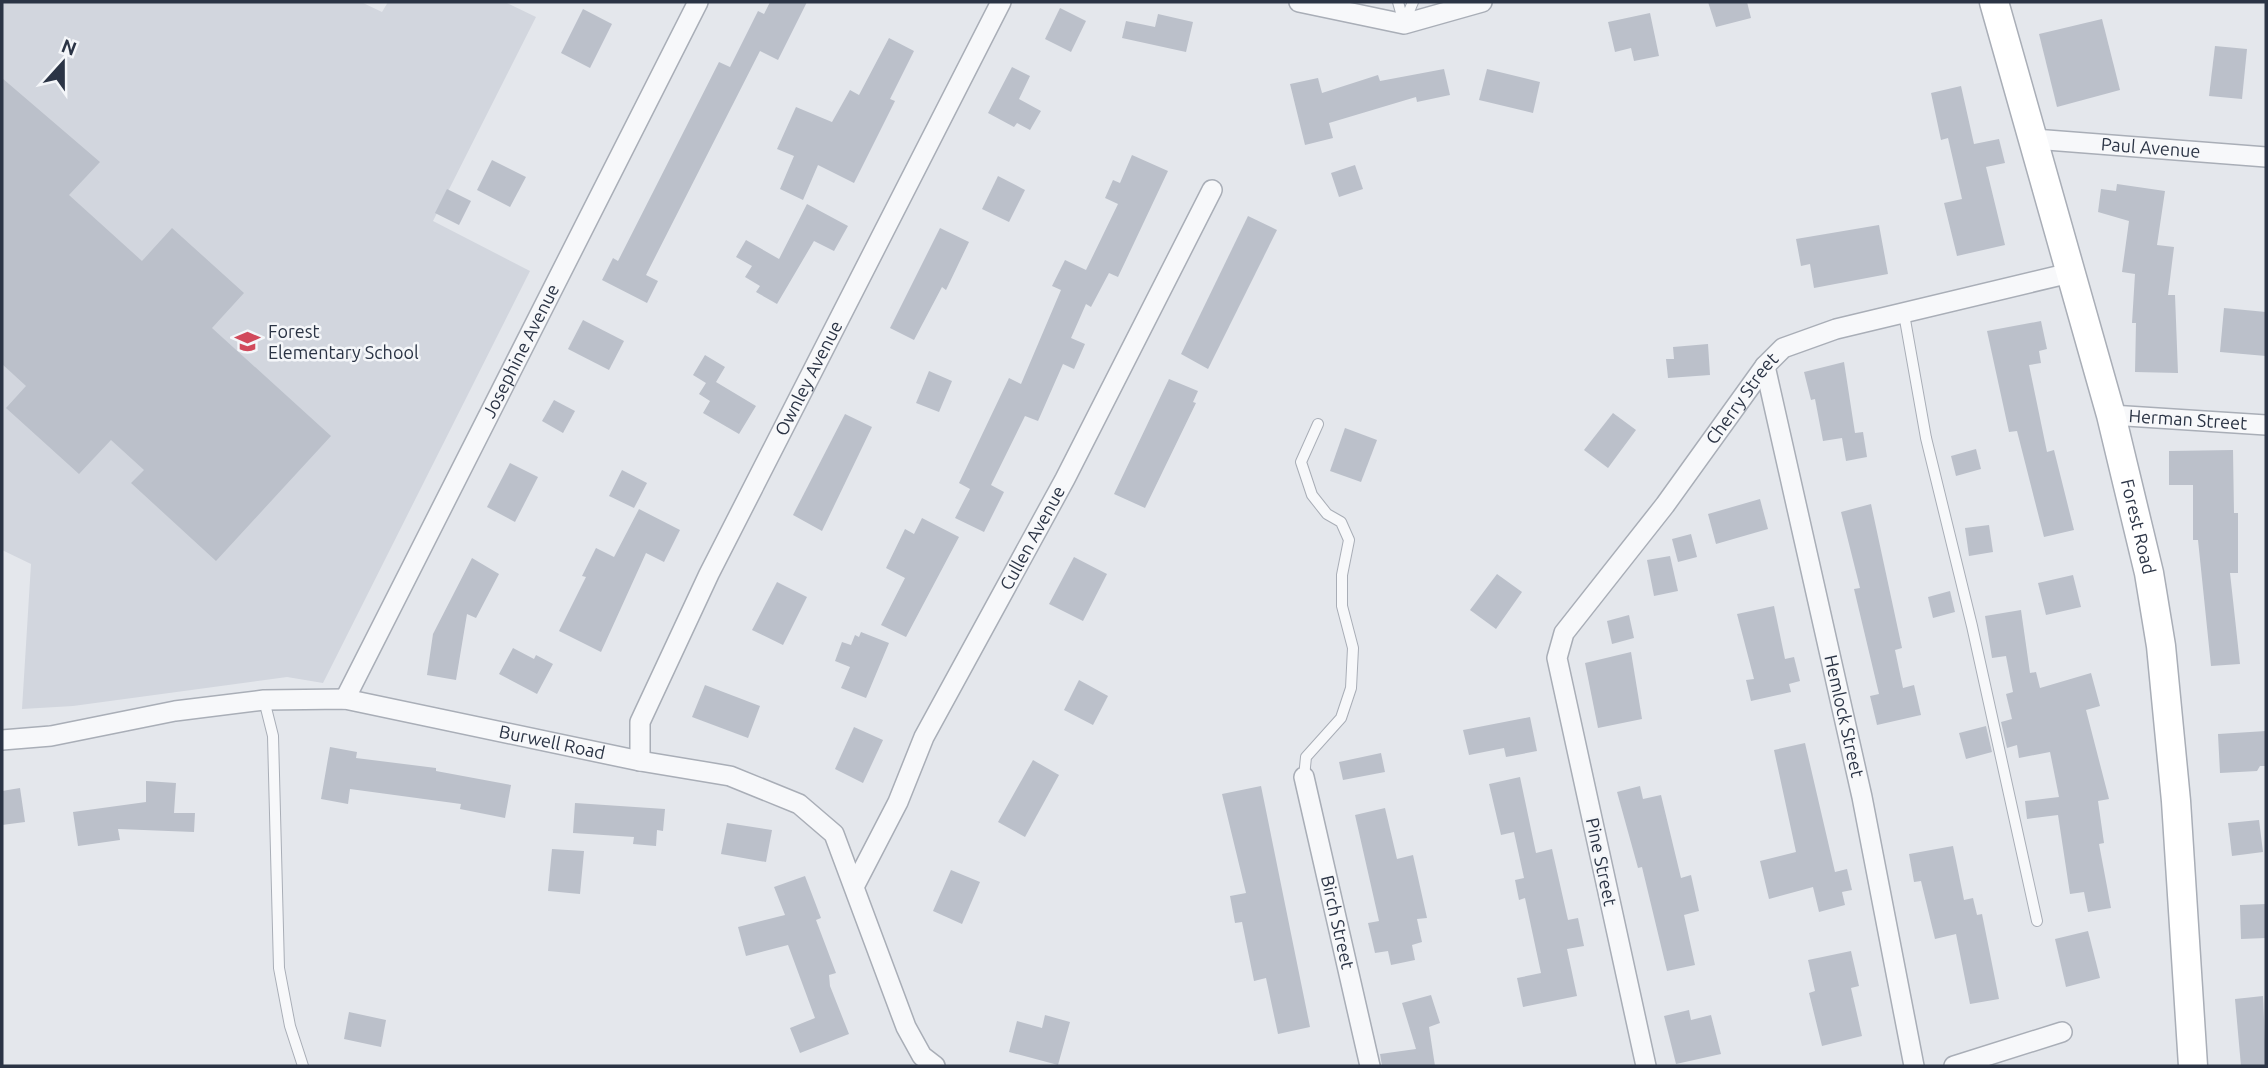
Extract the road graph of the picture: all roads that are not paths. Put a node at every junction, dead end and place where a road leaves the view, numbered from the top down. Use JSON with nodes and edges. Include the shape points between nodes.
{"nodes":[{"id":1,"x":698,"y":2,"type":"edge"},
{"id":2,"x":1001,"y":2,"type":"edge"},
{"id":3,"x":1299,"y":2,"type":"edge"},
{"id":4,"x":1398,"y":2,"type":"edge"},
{"id":5,"x":1413,"y":2,"type":"edge"},
{"id":6,"x":1482,"y":2,"type":"edge"},
{"id":7,"x":1994,"y":2,"type":"edge"},
{"id":8,"x":1404,"y":23,"type":"junction"},
{"id":9,"x":2034,"y":139,"type":"junction"},
{"id":10,"x":2266,"y":157,"type":"edge"},
{"id":11,"x":1212,"y":190,"type":"dead end"},
{"id":12,"x":2070,"y":273,"type":"junction"},
{"id":13,"x":1904,"y":314,"type":"junction"},
{"id":14,"x":1765,"y":366,"type":"junction"},
{"id":15,"x":2110,"y":415,"type":"junction"},
{"id":16,"x":1318,"y":424,"type":"dead end"},
{"id":17,"x":2266,"y":425,"type":"edge"},
{"id":18,"x":1557,"y":658,"type":"joint"},
{"id":19,"x":345,"y":699,"type":"junction"},
{"id":20,"x":264,"y":700,"type":"junction"},
{"id":21,"x":2,"y":740,"type":"edge"},
{"id":22,"x":640,"y":761,"type":"junction"},
{"id":23,"x":1304,"y":777,"type":"joint"},
{"id":24,"x":855,"y":885,"type":"junction"},
{"id":25,"x":2037,"y":921,"type":"dead end"},
{"id":26,"x":2062,"y":1032,"type":"dead end"},
{"id":27,"x":303,"y":1066,"type":"edge"},
{"id":28,"x":935,"y":1066,"type":"edge"},
{"id":29,"x":1370,"y":1066,"type":"edge"},
{"id":30,"x":1646,"y":1066,"type":"edge"},
{"id":31,"x":1914,"y":1066,"type":"edge"},
{"id":32,"x":1954,"y":1066,"type":"edge"},
{"id":33,"x":2193,"y":1066,"type":"edge"}],
"edges":[{"from":1,"to":19,"type":"street","name":"Josephine Avenue"},
{"from":2,"to":22,"type":"street","name":"Ownley Avenue","via":[[709,574],[640,722]]},
{"from":3,"to":8,"type":"street"},
{"from":4,"to":8,"type":"lane"},
{"from":5,"to":8,"type":"lane"},
{"from":6,"to":8,"type":"street"},
{"from":7,"to":9,"type":"main road","name":"Forest Road"},
{"from":9,"to":10,"type":"street","name":"Paul Avenue"},
{"from":9,"to":12,"type":"main road","name":"Forest Road"},
{"from":11,"to":24,"type":"street","name":"Cullen Avenue","via":[[1065,479],[924,737],[898,802]]},
{"from":12,"to":13,"type":"street","name":"Cherry Street"},
{"from":12,"to":15,"type":"main road","name":"Forest Road"},
{"from":13,"to":14,"type":"street","name":"Cherry Street","via":[[1793,343]]},
{"from":13,"to":25,"type":"lane","via":[[1926,438]]},
{"from":14,"to":18,"type":"street","name":"Cherry Street","via":[[1564,634]]},
{"from":14,"to":31,"type":"street","name":"Hemlock Street","via":[[1862,797]]},
{"from":15,"to":17,"type":"street","name":"Herman Street"},
{"from":15,"to":33,"type":"main road","name":"Forest Road","via":[[2149,573],[2161,646]]},
{"from":16,"to":23,"type":"lane","via":[[1301,462],[1312,495],[1327,514],[1341,522],[1349,540],[1342,606],[1353,648],[1351,688],[1341,718],[1306,757]]},
{"from":18,"to":30,"type":"street","name":"Pine Street"},
{"from":19,"to":20,"type":"street","name":"Burwell Road"},
{"from":19,"to":22,"type":"street","name":"Burwell Road"},
{"from":20,"to":21,"type":"street","name":"Burwell Road"},
{"from":20,"to":27,"type":"lane","via":[[273,736],[279,968]]},
{"from":22,"to":24,"type":"street","name":"Burwell Road","via":[[730,776],[799,803],[834,834]]},
{"from":23,"to":29,"type":"street","name":"Birch Street"},
{"from":24,"to":28,"type":"street","name":"Burwell Road","via":[[906,1027],[922,1056]]},
{"from":26,"to":32,"type":"street"}]}
